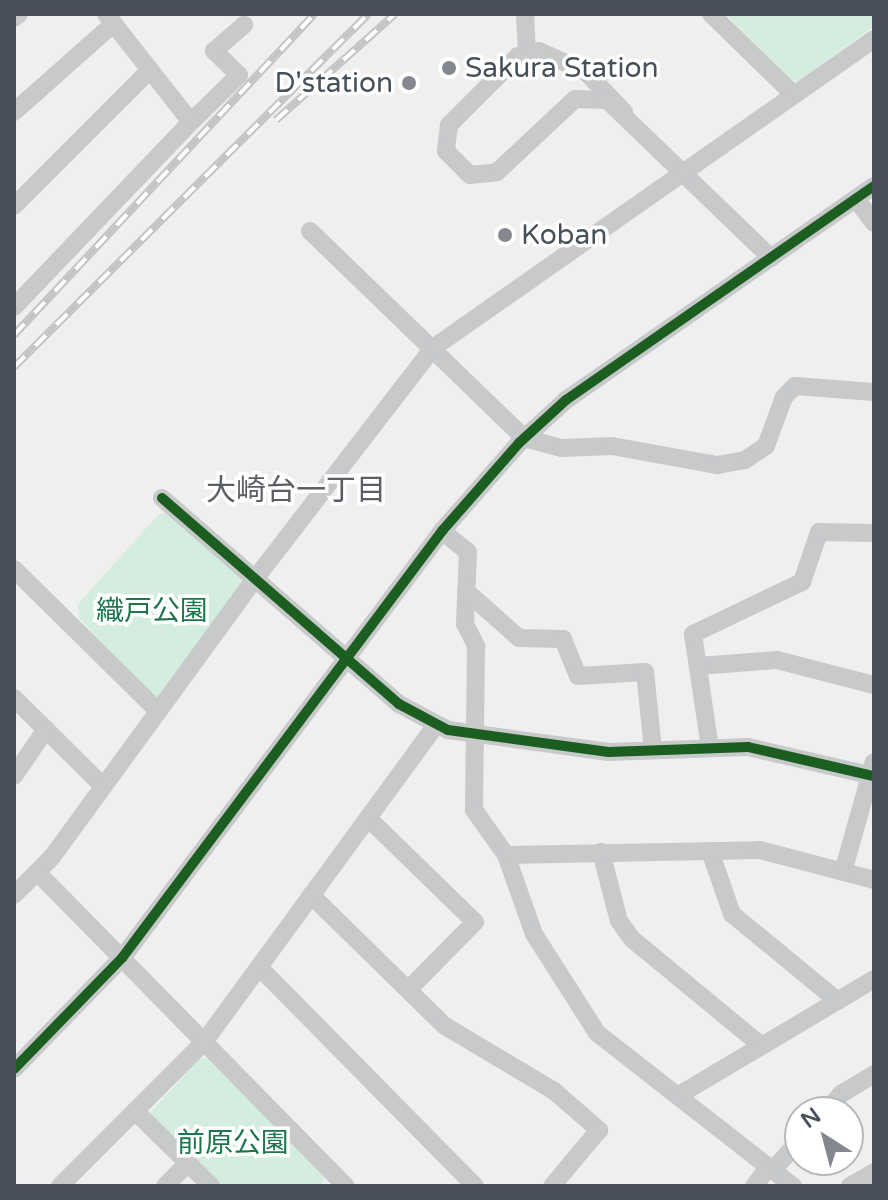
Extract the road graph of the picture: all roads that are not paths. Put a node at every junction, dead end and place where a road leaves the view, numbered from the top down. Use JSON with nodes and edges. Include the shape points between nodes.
{"nodes":[{"id":1,"x":19,"y":14,"type":"edge"},
{"id":2,"x":525,"y":14,"type":"edge"},
{"id":3,"x":711,"y":14,"type":"edge"},
{"id":4,"x":14,"y":18,"type":"edge"},
{"id":5,"x":110,"y":19,"type":"edge"},
{"id":6,"x":244,"y":25,"type":"dead end"},
{"id":7,"x":874,"y":39,"type":"edge"},
{"id":8,"x":527,"y":54,"type":"junction"},
{"id":9,"x":149,"y":71,"type":"junction"},
{"id":10,"x":794,"y":95,"type":"junction"},
{"id":11,"x":14,"y":112,"type":"edge"},
{"id":12,"x":624,"y":112,"type":"junction"},
{"id":13,"x":191,"y":122,"type":"junction"},
{"id":14,"x":685,"y":172,"type":"junction"},
{"id":15,"x":874,"y":186,"type":"edge"},
{"id":16,"x":856,"y":199,"type":"junction"},
{"id":17,"x":14,"y":206,"type":"edge"},
{"id":18,"x":874,"y":223,"type":"edge"},
{"id":19,"x":310,"y":231,"type":"dead end"},
{"id":20,"x":771,"y":258,"type":"junction"},
{"id":21,"x":14,"y":307,"type":"edge"},
{"id":22,"x":433,"y":348,"type":"junction"},
{"id":23,"x":874,"y":392,"type":"edge"},
{"id":24,"x":524,"y":438,"type":"junction"},
{"id":25,"x":162,"y":498,"type":"dead end"},
{"id":26,"x":442,"y":531,"type":"junction"},
{"id":27,"x":874,"y":533,"type":"edge"},
{"id":28,"x":14,"y":569,"type":"edge"},
{"id":29,"x":255,"y":579,"type":"junction"},
{"id":30,"x":466,"y":591,"type":"junction"},
{"id":31,"x":346,"y":659,"type":"junction"},
{"id":32,"x":698,"y":666,"type":"junction"},
{"id":33,"x":874,"y":685,"type":"edge"},
{"id":34,"x":14,"y":698,"type":"edge"},
{"id":35,"x":158,"y":711,"type":"junction"},
{"id":36,"x":436,"y":725,"type":"junction"},
{"id":37,"x":46,"y":729,"type":"junction"},
{"id":38,"x":476,"y":736,"type":"junction"},
{"id":39,"x":710,"y":748,"type":"junction"},
{"id":40,"x":653,"y":750,"type":"junction"},
{"id":41,"x":873,"y":771,"type":"edge"},
{"id":42,"x":14,"y":776,"type":"edge"},
{"id":43,"x":103,"y":786,"type":"junction"},
{"id":44,"x":368,"y":818,"type":"junction"},
{"id":45,"x":710,"y":851,"type":"junction"},
{"id":46,"x":601,"y":852,"type":"junction"},
{"id":47,"x":506,"y":855,"type":"junction"},
{"id":48,"x":37,"y":872,"type":"junction"},
{"id":49,"x":843,"y":872,"type":"junction"},
{"id":50,"x":874,"y":880,"type":"edge"},
{"id":51,"x":14,"y":895,"type":"edge"},
{"id":52,"x":311,"y":895,"type":"junction"},
{"id":53,"x":122,"y":958,"type":"junction"},
{"id":54,"x":259,"y":967,"type":"junction"},
{"id":55,"x":874,"y":979,"type":"edge"},
{"id":56,"x":408,"y":990,"type":"junction"},
{"id":57,"x":838,"y":1001,"type":"junction"},
{"id":58,"x":204,"y":1042,"type":"junction"},
{"id":59,"x":762,"y":1046,"type":"junction"},
{"id":60,"x":14,"y":1069,"type":"edge"},
{"id":61,"x":874,"y":1074,"type":"edge"},
{"id":62,"x":679,"y":1095,"type":"junction"},
{"id":63,"x":839,"y":1096,"type":"edge"},
{"id":64,"x":135,"y":1111,"type":"junction"},
{"id":65,"x":784,"y":1156,"type":"edge"},
{"id":66,"x":188,"y":1163,"type":"junction"},
{"id":67,"x":770,"y":1170,"type":"junction"},
{"id":68,"x":874,"y":1172,"type":"edge"},
{"id":69,"x":338,"y":1183,"type":"edge"},
{"id":70,"x":60,"y":1186,"type":"edge"},
{"id":71,"x":165,"y":1186,"type":"edge"},
{"id":72,"x":211,"y":1186,"type":"edge"},
{"id":73,"x":475,"y":1186,"type":"edge"},
{"id":74,"x":552,"y":1186,"type":"edge"},
{"id":75,"x":754,"y":1186,"type":"edge"},
{"id":76,"x":793,"y":1186,"type":"edge"},
{"id":77,"x":850,"y":1186,"type":"edge"}],
"edges":[{"from":1,"to":4,"type":"street"},
{"from":2,"to":8,"type":"street"},
{"from":3,"to":10,"type":"street"},
{"from":5,"to":9,"type":"street"},
{"from":5,"to":11,"type":"street"},
{"from":6,"to":13,"type":"street","via":[[214,51],[239,75]]},
{"from":7,"to":10,"type":"street"},
{"from":8,"to":12,"type":"street","via":[[539,51],[586,72]]},
{"from":8,"to":12,"type":"street","via":[[518,56],[449,125],[446,151],[470,175],[497,172],[516,160],[575,99],[607,100]]},
{"from":9,"to":13,"type":"street"},
{"from":9,"to":17,"type":"street"},
{"from":10,"to":14,"type":"street"},
{"from":12,"to":14,"type":"street"},
{"from":13,"to":21,"type":"street"},
{"from":14,"to":20,"type":"street"},
{"from":14,"to":22,"type":"street"},
{"from":15,"to":16,"type":"street"},
{"from":16,"to":18,"type":"street"},
{"from":16,"to":20,"type":"street"},
{"from":19,"to":22,"type":"street"},
{"from":20,"to":24,"type":"street","via":[[566,400]]},
{"from":22,"to":24,"type":"street"},
{"from":22,"to":29,"type":"street"},
{"from":23,"to":24,"type":"street","via":[[795,386],[784,397],[766,446],[745,460],[717,465],[612,446],[562,448]]},
{"from":24,"to":26,"type":"street"},
{"from":25,"to":29,"type":"street"},
{"from":26,"to":30,"type":"street","via":[[468,552]]},
{"from":26,"to":31,"type":"street"},
{"from":27,"to":32,"type":"street","via":[[819,532],[802,582],[693,634]]},
{"from":28,"to":35,"type":"street"},
{"from":29,"to":31,"type":"street"},
{"from":29,"to":35,"type":"street"},
{"from":30,"to":38,"type":"street","via":[[465,624],[476,646]]},
{"from":30,"to":40,"type":"street","via":[[519,638],[563,639],[578,676],[645,672]]},
{"from":31,"to":36,"type":"street","via":[[399,704]]},
{"from":31,"to":53,"type":"street"},
{"from":32,"to":33,"type":"street","via":[[777,660]]},
{"from":32,"to":39,"type":"street"},
{"from":34,"to":37,"type":"street"},
{"from":35,"to":43,"type":"street"},
{"from":36,"to":38,"type":"street"},
{"from":36,"to":44,"type":"street"},
{"from":37,"to":42,"type":"street"},
{"from":37,"to":43,"type":"street"},
{"from":38,"to":40,"type":"street","via":[[609,752]]},
{"from":38,"to":47,"type":"street","via":[[474,810]]},
{"from":39,"to":40,"type":"street"},
{"from":39,"to":41,"type":"street","via":[[772,751]]},
{"from":41,"to":49,"type":"street"},
{"from":43,"to":48,"type":"street"},
{"from":44,"to":52,"type":"street"},
{"from":44,"to":56,"type":"street","via":[[475,922]]},
{"from":45,"to":46,"type":"street"},
{"from":45,"to":49,"type":"street","via":[[760,850]]},
{"from":45,"to":57,"type":"street","via":[[732,914]]},
{"from":46,"to":47,"type":"street"},
{"from":46,"to":59,"type":"street","via":[[619,921],[632,939]]},
{"from":47,"to":62,"type":"street","via":[[534,934],[597,1033]]},
{"from":48,"to":51,"type":"street"},
{"from":48,"to":53,"type":"street"},
{"from":49,"to":50,"type":"street"},
{"from":52,"to":54,"type":"street"},
{"from":52,"to":56,"type":"street"},
{"from":53,"to":58,"type":"street"},
{"from":53,"to":60,"type":"street"},
{"from":54,"to":58,"type":"street"},
{"from":54,"to":73,"type":"street"},
{"from":55,"to":57,"type":"street"},
{"from":56,"to":74,"type":"street","via":[[445,1026],[554,1091],[599,1130]]},
{"from":57,"to":59,"type":"street"},
{"from":58,"to":64,"type":"street"},
{"from":58,"to":69,"type":"street"},
{"from":59,"to":62,"type":"street"},
{"from":61,"to":63,"type":"street"},
{"from":62,"to":67,"type":"street"},
{"from":64,"to":66,"type":"street"},
{"from":64,"to":70,"type":"street"},
{"from":65,"to":67,"type":"street"},
{"from":66,"to":71,"type":"street"},
{"from":66,"to":72,"type":"street"},
{"from":67,"to":75,"type":"street"},
{"from":67,"to":76,"type":"street"},
{"from":68,"to":77,"type":"street"}]}
